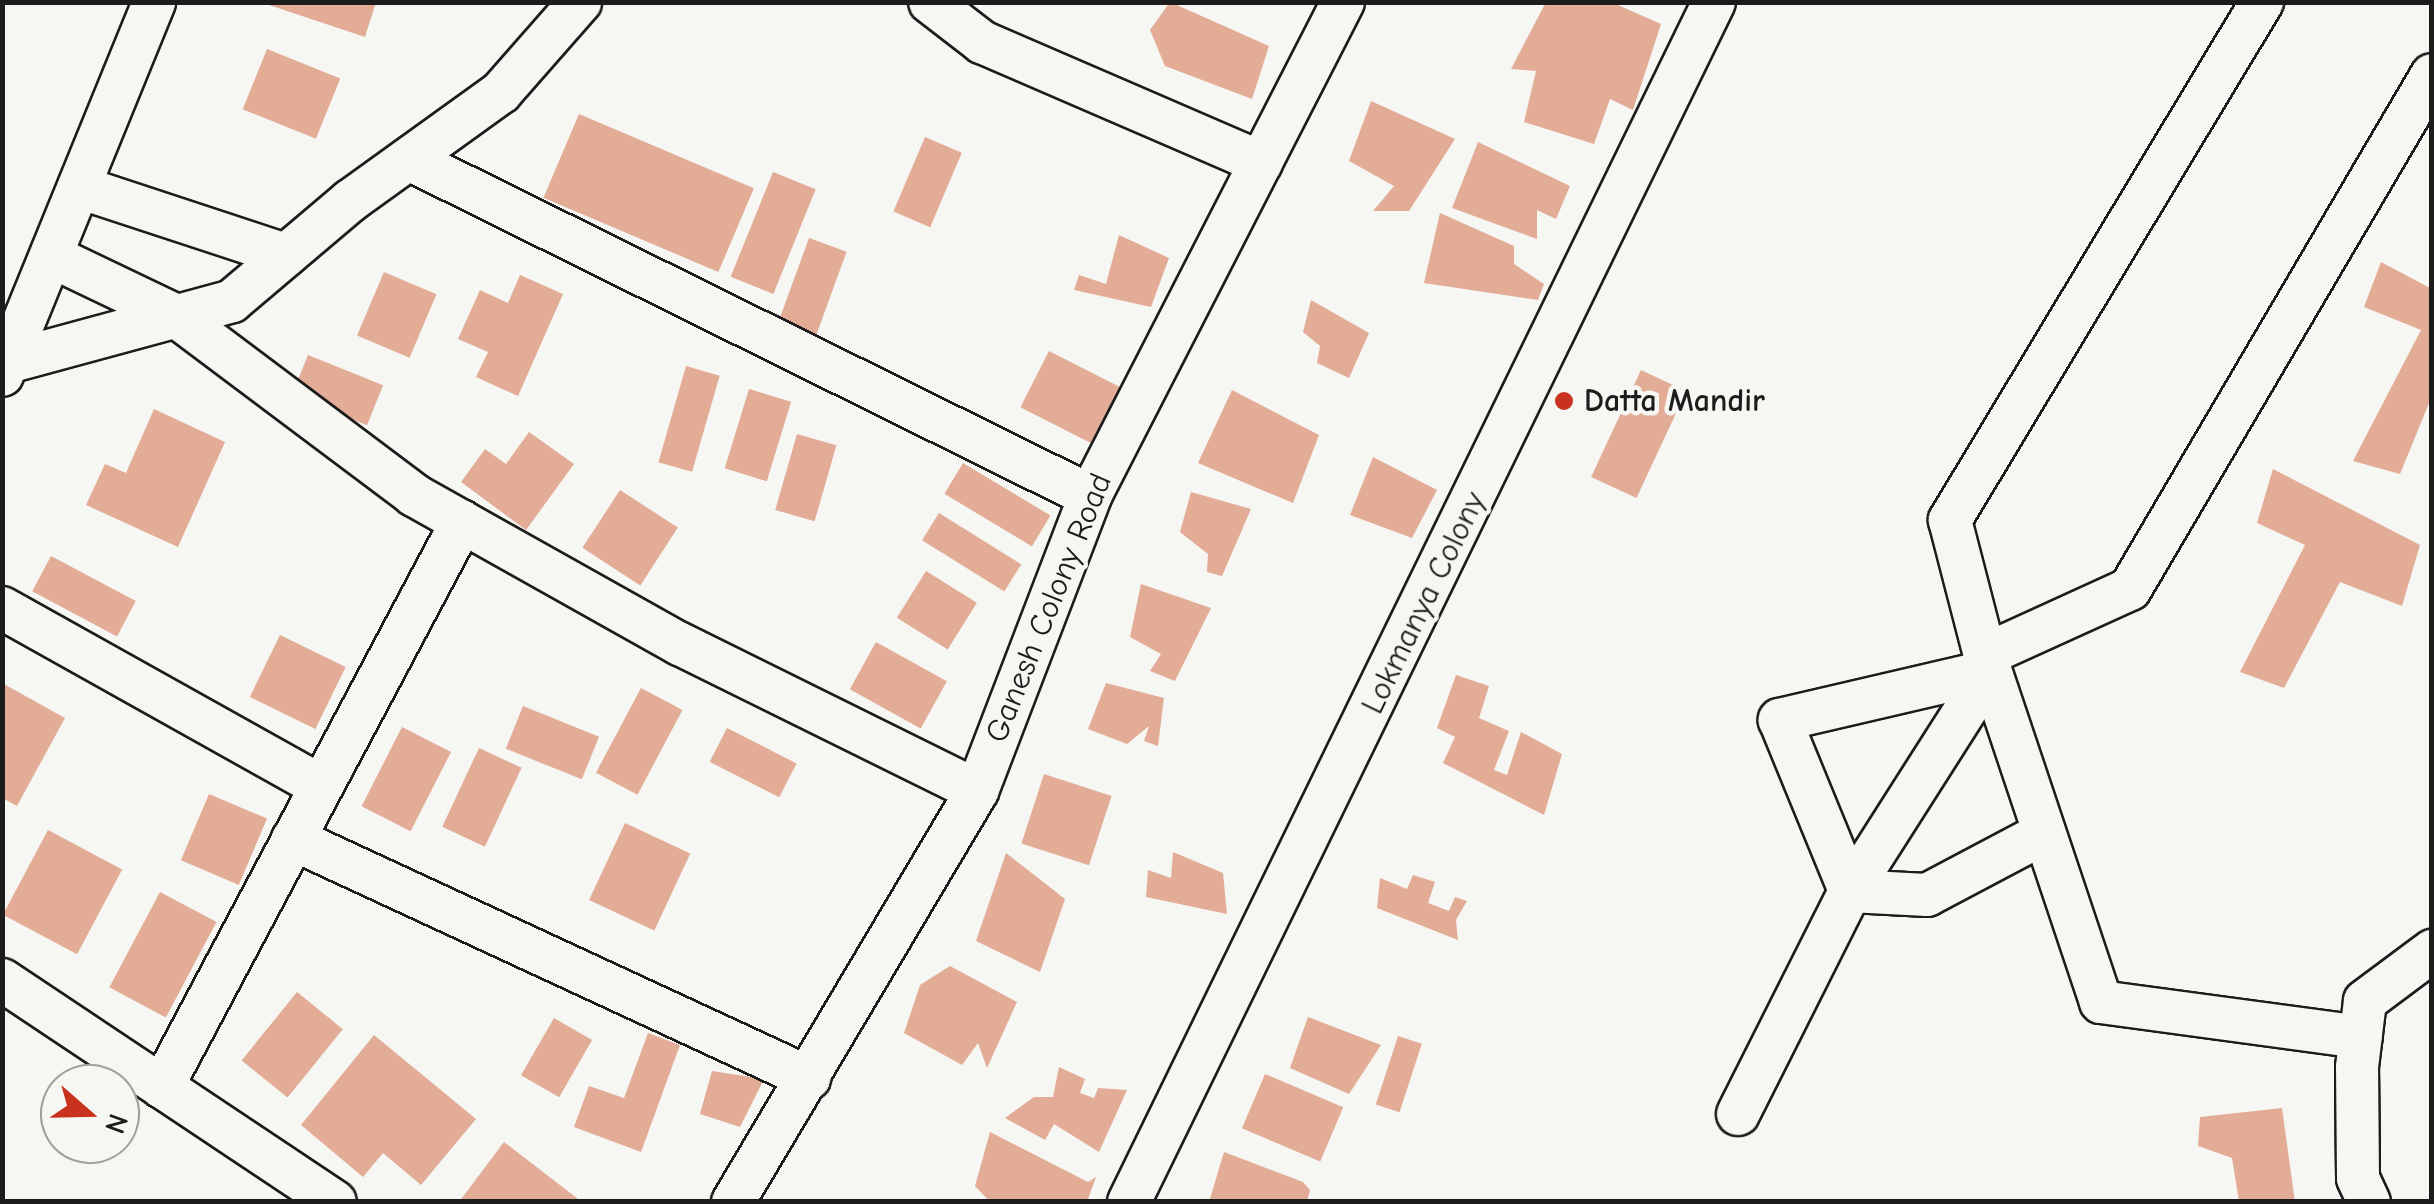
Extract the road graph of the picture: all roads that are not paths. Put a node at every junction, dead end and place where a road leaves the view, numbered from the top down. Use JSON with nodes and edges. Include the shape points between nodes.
{"nodes":[{"id":1,"x":154,"y":2,"type":"edge"},
{"id":2,"x":580,"y":2,"type":"edge"},
{"id":3,"x":930,"y":2,"type":"edge"},
{"id":4,"x":1344,"y":2,"type":"edge"},
{"id":5,"x":1714,"y":2,"type":"edge"},
{"id":6,"x":2262,"y":2,"type":"edge"},
{"id":7,"x":2432,"y":76,"type":"edge"},
{"id":8,"x":408,"y":159,"type":"junction"},
{"id":9,"x":1261,"y":163,"type":"junction"},
{"id":10,"x":79,"y":188,"type":"junction"},
{"id":11,"x":286,"y":255,"type":"junction"},
{"id":12,"x":51,"y":256,"type":"junction"},
{"id":13,"x":176,"y":316,"type":"junction"},
{"id":14,"x":5,"y":368,"type":"edge"},
{"id":15,"x":1090,"y":496,"type":"junction"},
{"id":16,"x":462,"y":522,"type":"junction"},
{"id":17,"x":2,"y":608,"type":"edge"},
{"id":18,"x":1987,"y":662,"type":"junction"},
{"id":19,"x":321,"y":786,"type":"junction"},
{"id":20,"x":977,"y":791,"type":"junction"},
{"id":21,"x":2044,"y":833,"type":"junction"},
{"id":22,"x":293,"y":839,"type":"junction"},
{"id":23,"x":1850,"y":890,"type":"junction"},
{"id":24,"x":2432,"y":952,"type":"edge"},
{"id":25,"x":2,"y":980,"type":"edge"},
{"id":26,"x":2361,"y":1037,"type":"junction"},
{"id":27,"x":809,"y":1078,"type":"junction"},
{"id":28,"x":162,"y":1086,"type":"junction"},
{"id":29,"x":1738,"y":1114,"type":"dead end"},
{"id":30,"x":335,"y":1202,"type":"edge"},
{"id":31,"x":734,"y":1202,"type":"edge"},
{"id":32,"x":1130,"y":1202,"type":"edge"},
{"id":33,"x":2369,"y":1202,"type":"edge"}],
"edges":[{"from":1,"to":10,"type":"street"},
{"from":2,"to":8,"type":"street","via":[[502,92]]},
{"from":3,"to":9,"type":"street","via":[[982,42]]},
{"from":4,"to":9,"type":"street","name":"Ganesh Colony Road"},
{"from":5,"to":32,"type":"street","name":"Lokmanya Colony"},
{"from":6,"to":18,"type":"street","via":[[1950,520]]},
{"from":7,"to":18,"type":"street","via":[[2130,588]]},
{"from":8,"to":11,"type":"street"},
{"from":8,"to":15,"type":"street"},
{"from":9,"to":15,"type":"street","name":"Ganesh Colony Road"},
{"from":10,"to":11,"type":"street"},
{"from":10,"to":12,"type":"street"},
{"from":11,"to":13,"type":"street","via":[[232,301]]},
{"from":12,"to":13,"type":"street"},
{"from":12,"to":14,"type":"street"},
{"from":13,"to":14,"type":"street"},
{"from":13,"to":16,"type":"street","via":[[414,495]]},
{"from":15,"to":20,"type":"street","name":"Ganesh Colony Road"},
{"from":16,"to":19,"type":"street"},
{"from":16,"to":20,"type":"street","via":[[680,644]]},
{"from":17,"to":19,"type":"street"},
{"from":18,"to":21,"type":"street"},
{"from":18,"to":23,"type":"street"},
{"from":18,"to":23,"type":"street","via":[[1780,720]]},
{"from":19,"to":22,"type":"street"},
{"from":20,"to":27,"type":"street","name":"Ganesh Colony Road"},
{"from":21,"to":23,"type":"street","via":[[1927,896]]},
{"from":21,"to":26,"type":"street","via":[[2101,1002]]},
{"from":22,"to":27,"type":"street"},
{"from":22,"to":28,"type":"street"},
{"from":23,"to":29,"type":"street"},
{"from":24,"to":26,"type":"street","via":[[2366,1001]]},
{"from":25,"to":28,"type":"street"},
{"from":26,"to":33,"type":"street","via":[[2358,1178]]},
{"from":27,"to":31,"type":"street","name":"Ganesh Colony Road"},
{"from":28,"to":30,"type":"street"}]}
